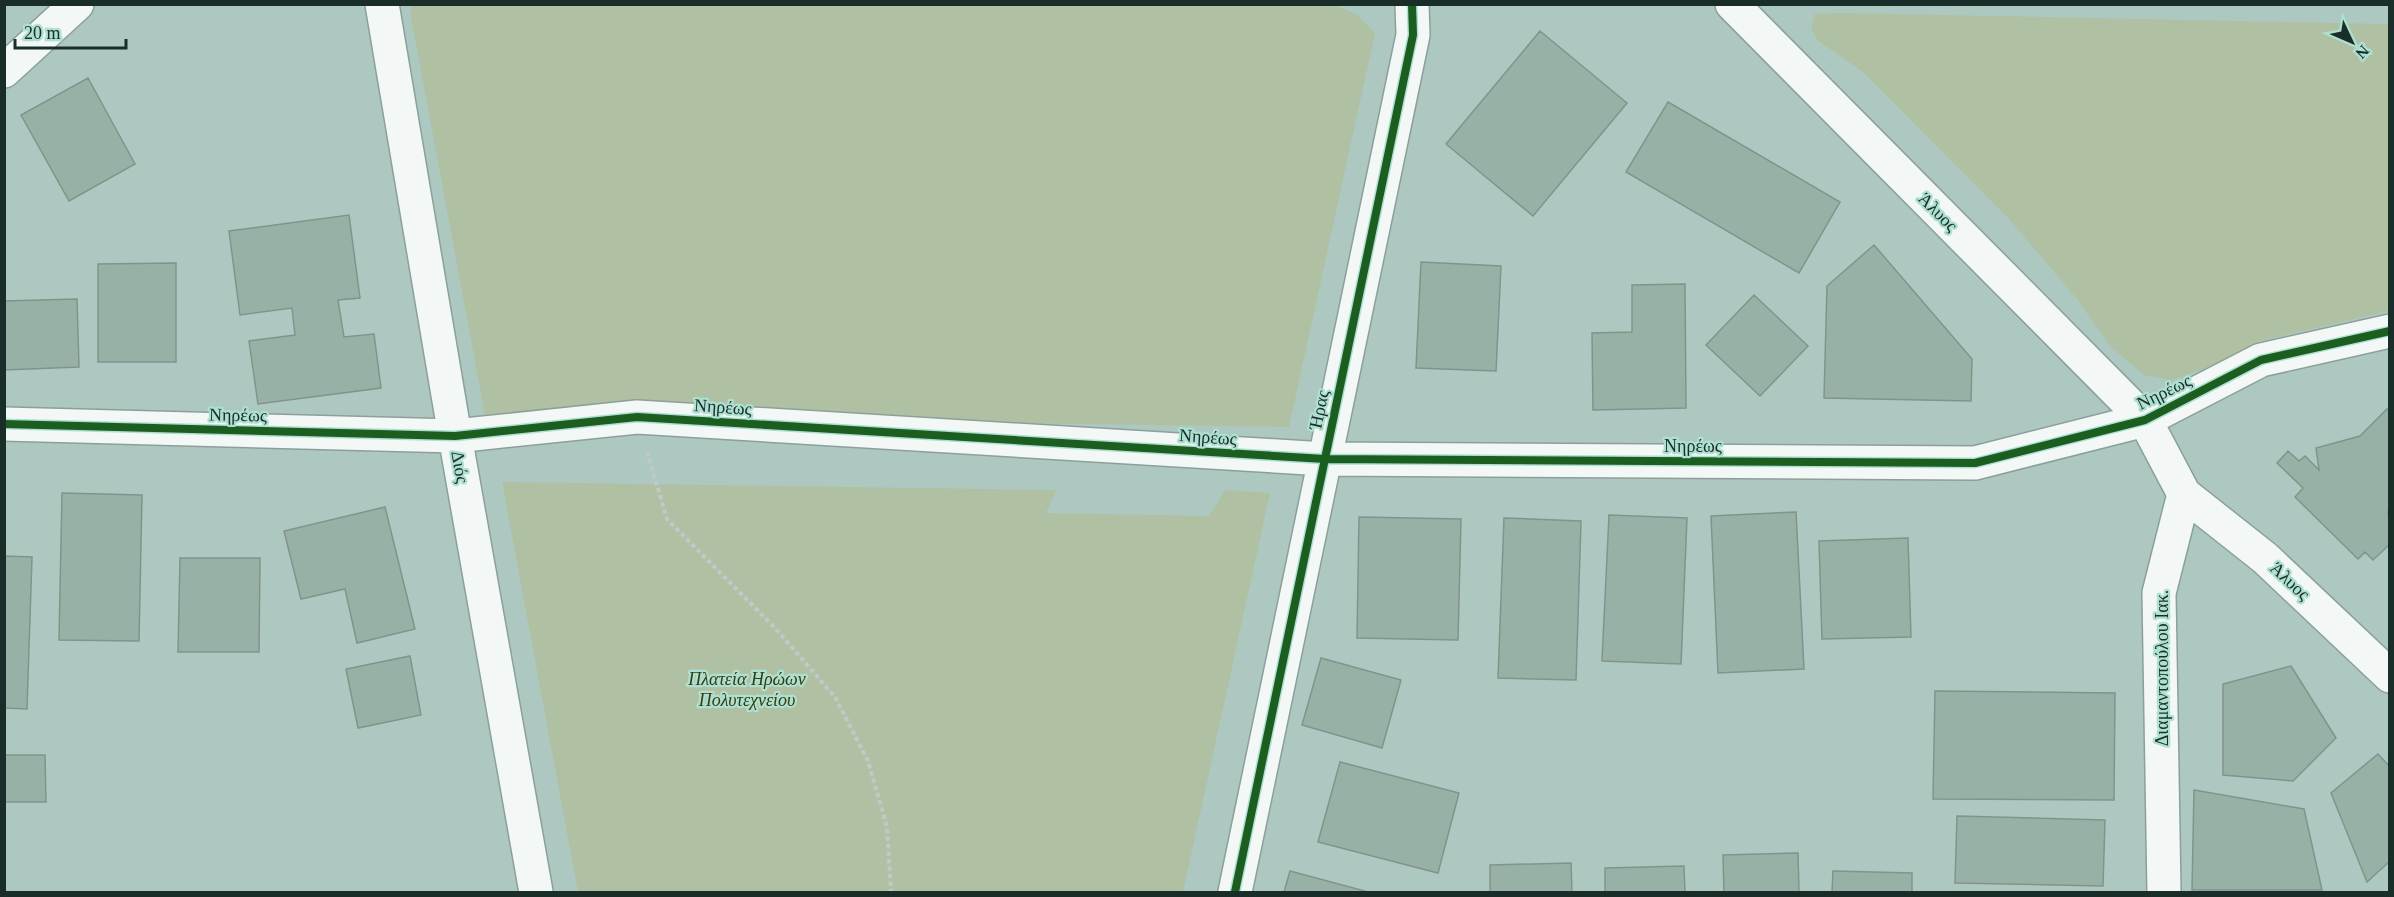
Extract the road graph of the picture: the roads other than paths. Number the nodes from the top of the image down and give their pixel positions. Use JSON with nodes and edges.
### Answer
{"nodes":[{"id":1,"x":76,"y":4,"type":"edge"},
{"id":2,"x":382,"y":4,"type":"edge"},
{"id":3,"x":1412,"y":4,"type":"edge"},
{"id":4,"x":1732,"y":4,"type":"edge"},
{"id":5,"x":4,"y":71,"type":"edge"},
{"id":6,"x":2390,"y":331,"type":"edge"},
{"id":7,"x":2145,"y":420,"type":"junction"},
{"id":8,"x":4,"y":424,"type":"edge"},
{"id":9,"x":455,"y":436,"type":"junction"},
{"id":10,"x":1325,"y":459,"type":"junction"},
{"id":11,"x":2184,"y":494,"type":"junction"},
{"id":12,"x":2390,"y":676,"type":"edge"},
{"id":13,"x":537,"y":892,"type":"edge"},
{"id":14,"x":1235,"y":892,"type":"edge"},
{"id":15,"x":2164,"y":892,"type":"edge"}],
"edges":[{"from":1,"to":5,"type":"street"},
{"from":2,"to":9,"type":"street","name":"Διός"},
{"from":3,"to":10,"type":"street","name":"Ήρας"},
{"from":4,"to":7,"type":"street","name":"Άλυος"},
{"from":6,"to":7,"type":"street","name":"Νηρέως"},
{"from":7,"to":10,"type":"street","name":"Νηρέως"},
{"from":7,"to":11,"type":"street"},
{"from":8,"to":9,"type":"street","name":"Νηρέως"},
{"from":9,"to":10,"type":"street","name":"Νηρέως"},
{"from":9,"to":13,"type":"street","name":"Διός"},
{"from":10,"to":14,"type":"street","name":"Ήρας"},
{"from":11,"to":12,"type":"street","name":"Άλυος"},
{"from":11,"to":15,"type":"street","name":"Διαμαντοπούλου Ιακ."}]}
